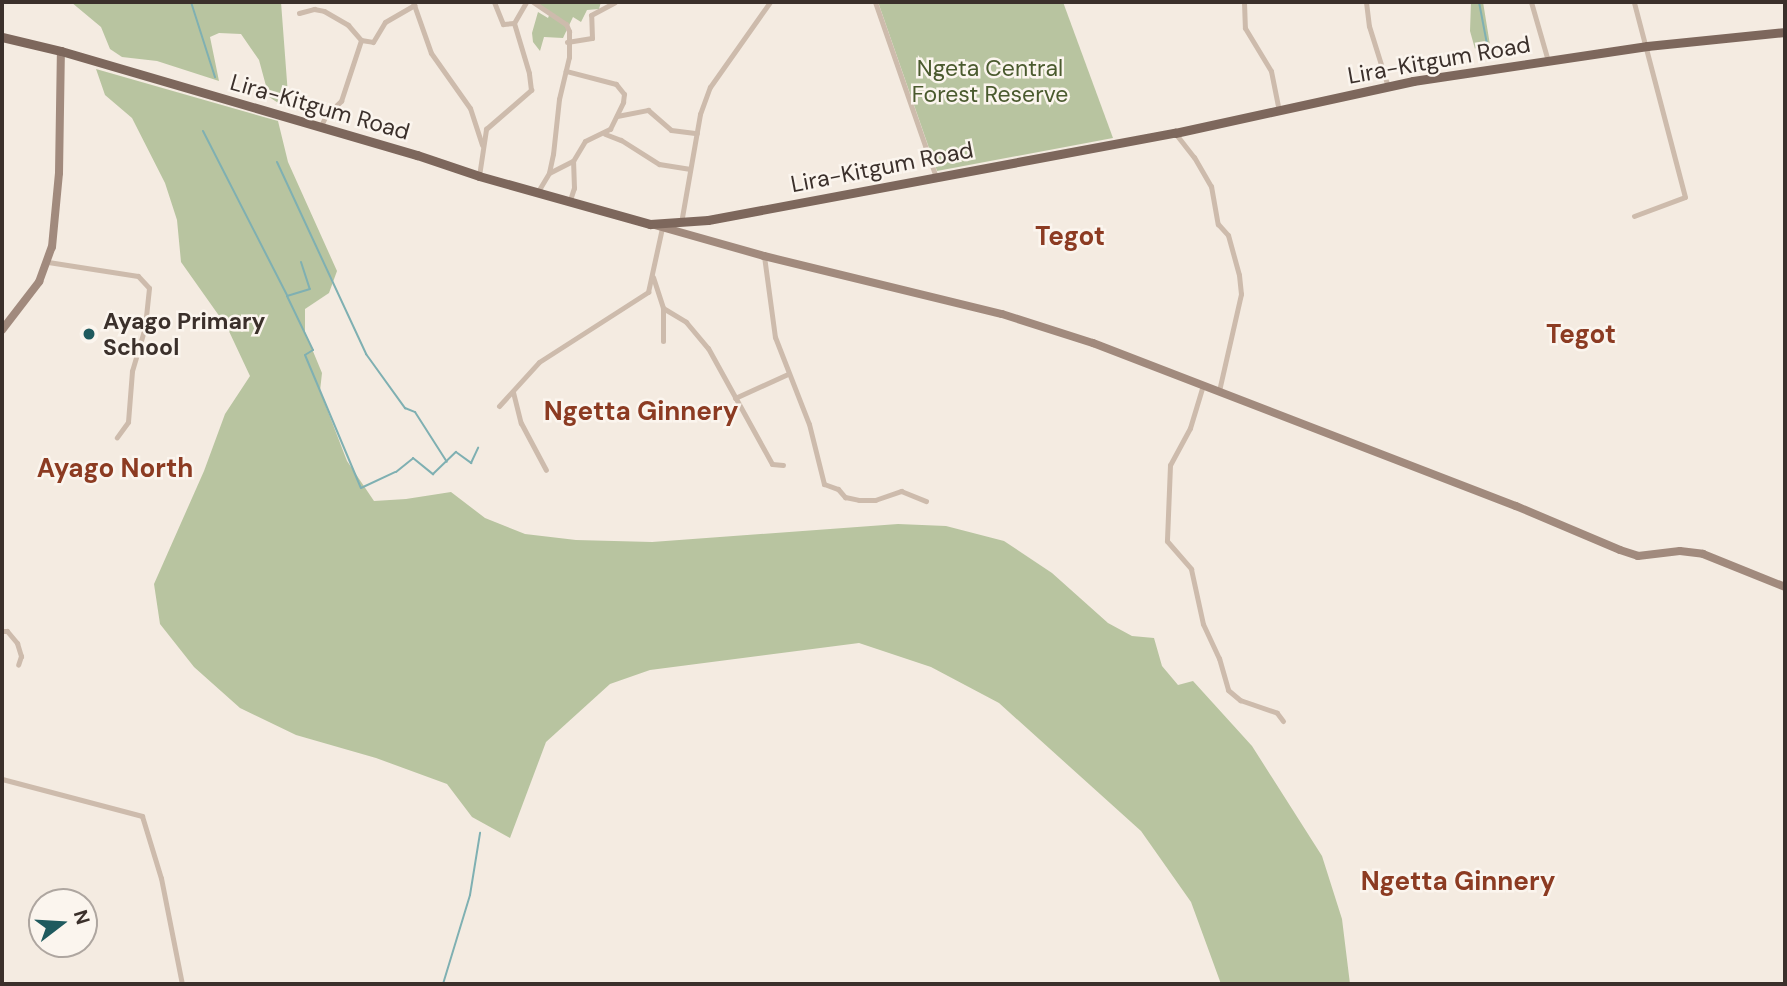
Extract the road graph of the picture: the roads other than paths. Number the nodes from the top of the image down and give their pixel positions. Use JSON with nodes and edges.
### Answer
{"nodes":[{"id":1,"x":494,"y":2,"type":"edge"},
{"id":2,"x":526,"y":2,"type":"edge"},
{"id":3,"x":533,"y":2,"type":"edge"},
{"id":4,"x":615,"y":2,"type":"edge"},
{"id":5,"x":770,"y":2,"type":"edge"},
{"id":6,"x":875,"y":2,"type":"edge"},
{"id":7,"x":1244,"y":2,"type":"edge"},
{"id":8,"x":1366,"y":2,"type":"edge"},
{"id":9,"x":1531,"y":2,"type":"edge"},
{"id":10,"x":1634,"y":2,"type":"edge"},
{"id":11,"x":413,"y":3,"type":"edge"},
{"id":12,"x":299,"y":13,"type":"dead end"},
{"id":13,"x":514,"y":23,"type":"junction"},
{"id":14,"x":1785,"y":32,"type":"edge"},
{"id":15,"x":2,"y":37,"type":"edge"},
{"id":16,"x":361,"y":40,"type":"junction"},
{"id":17,"x":567,"y":42,"type":"junction"},
{"id":18,"x":1647,"y":46,"type":"junction"},
{"id":19,"x":61,"y":51,"type":"junction"},
{"id":20,"x":1548,"y":61,"type":"junction"},
{"id":21,"x":566,"y":71,"type":"junction"},
{"id":22,"x":1388,"y":87,"type":"junction"},
{"id":23,"x":1279,"y":111,"type":"junction"},
{"id":24,"x":617,"y":116,"type":"junction"},
{"id":25,"x":321,"y":126,"type":"junction"},
{"id":26,"x":696,"y":133,"type":"junction"},
{"id":27,"x":1175,"y":133,"type":"junction"},
{"id":28,"x":605,"y":134,"type":"junction"},
{"id":29,"x":482,"y":146,"type":"junction"},
{"id":30,"x":573,"y":161,"type":"junction"},
{"id":31,"x":689,"y":169,"type":"junction"},
{"id":32,"x":548,"y":173,"type":"junction"},
{"id":33,"x":479,"y":176,"type":"junction"},
{"id":34,"x":936,"y":177,"type":"junction"},
{"id":35,"x":537,"y":193,"type":"junction"},
{"id":36,"x":570,"y":200,"type":"junction"},
{"id":37,"x":1633,"y":216,"type":"dead end"},
{"id":38,"x":681,"y":223,"type":"junction"},
{"id":39,"x":650,"y":224,"type":"junction"},
{"id":40,"x":662,"y":228,"type":"junction"},
{"id":41,"x":764,"y":256,"type":"junction"},
{"id":42,"x":48,"y":262,"type":"junction"},
{"id":43,"x":652,"y":274,"type":"junction"},
{"id":44,"x":663,"y":308,"type":"junction"},
{"id":45,"x":2,"y":330,"type":"edge"},
{"id":46,"x":663,"y":341,"type":"dead end"},
{"id":47,"x":788,"y":374,"type":"junction"},
{"id":48,"x":1203,"y":385,"type":"junction"},
{"id":49,"x":1219,"y":391,"type":"junction"},
{"id":50,"x":513,"y":392,"type":"junction"},
{"id":51,"x":735,"y":398,"type":"junction"},
{"id":52,"x":499,"y":406,"type":"dead end"},
{"id":53,"x":117,"y":438,"type":"dead end"},
{"id":54,"x":783,"y":465,"type":"dead end"},
{"id":55,"x":546,"y":470,"type":"dead end"},
{"id":56,"x":926,"y":500,"type":"dead end"},
{"id":57,"x":1785,"y":587,"type":"edge"},
{"id":58,"x":2,"y":631,"type":"edge"},
{"id":59,"x":18,"y":665,"type":"dead end"},
{"id":60,"x":1283,"y":721,"type":"dead end"},
{"id":61,"x":2,"y":779,"type":"edge"},
{"id":62,"x":182,"y":984,"type":"edge"}],
"edges":[{"from":1,"to":13,"type":"street"},
{"from":2,"to":13,"type":"street"},
{"from":3,"to":17,"type":"street"},
{"from":4,"to":17,"type":"street"},
{"from":5,"to":26,"type":"street"},
{"from":6,"to":34,"type":"street"},
{"from":7,"to":23,"type":"street"},
{"from":8,"to":22,"type":"street"},
{"from":9,"to":20,"type":"street"},
{"from":10,"to":18,"type":"street"},
{"from":11,"to":16,"type":"street"},
{"from":11,"to":29,"type":"street"},
{"from":12,"to":16,"type":"street"},
{"from":13,"to":29,"type":"street"},
{"from":14,"to":18,"type":"main road","name":"Lira-Kitgum Road"},
{"from":15,"to":19,"type":"main road","name":"Lira-Kitgum Road"},
{"from":16,"to":25,"type":"street"},
{"from":17,"to":21,"type":"street"},
{"from":18,"to":20,"type":"main road","name":"Lira-Kitgum Road"},
{"from":18,"to":37,"type":"street"},
{"from":19,"to":25,"type":"main road","name":"Lira-Kitgum Road"},
{"from":19,"to":42,"type":"main road"},
{"from":20,"to":22,"type":"main road","name":"Lira-Kitgum Road"},
{"from":21,"to":24,"type":"street"},
{"from":21,"to":32,"type":"street"},
{"from":22,"to":23,"type":"main road","name":"Lira-Kitgum Road"},
{"from":23,"to":27,"type":"main road","name":"Lira-Kitgum Road"},
{"from":24,"to":26,"type":"street"},
{"from":24,"to":28,"type":"street"},
{"from":25,"to":33,"type":"main road","name":"Lira-Kitgum Road"},
{"from":26,"to":31,"type":"street"},
{"from":27,"to":34,"type":"main road","name":"Lira-Kitgum Road"},
{"from":27,"to":49,"type":"street"},
{"from":28,"to":30,"type":"street"},
{"from":28,"to":31,"type":"street"},
{"from":29,"to":33,"type":"street"},
{"from":30,"to":32,"type":"street"},
{"from":30,"to":36,"type":"street"},
{"from":31,"to":38,"type":"street"},
{"from":32,"to":35,"type":"street"},
{"from":33,"to":35,"type":"main road","name":"Lira-Kitgum Road"},
{"from":34,"to":38,"type":"main road","name":"Lira-Kitgum Road"},
{"from":35,"to":36,"type":"main road","name":"Lira-Kitgum Road"},
{"from":36,"to":39,"type":"main road","name":"Lira-Kitgum Road"},
{"from":38,"to":39,"type":"main road","name":"Lira-Kitgum Road"},
{"from":39,"to":40,"type":"main road"},
{"from":40,"to":41,"type":"main road"},
{"from":40,"to":43,"type":"street"},
{"from":41,"to":47,"type":"street"},
{"from":41,"to":48,"type":"main road"},
{"from":42,"to":45,"type":"main road"},
{"from":42,"to":53,"type":"street"},
{"from":43,"to":44,"type":"street"},
{"from":43,"to":50,"type":"street"},
{"from":44,"to":46,"type":"street"},
{"from":44,"to":51,"type":"street"},
{"from":47,"to":51,"type":"street"},
{"from":47,"to":56,"type":"street"},
{"from":48,"to":49,"type":"main road"},
{"from":48,"to":60,"type":"street"},
{"from":49,"to":57,"type":"main road"},
{"from":50,"to":52,"type":"street"},
{"from":50,"to":55,"type":"street"},
{"from":51,"to":54,"type":"street"},
{"from":58,"to":59,"type":"street"},
{"from":61,"to":62,"type":"street"}]}
